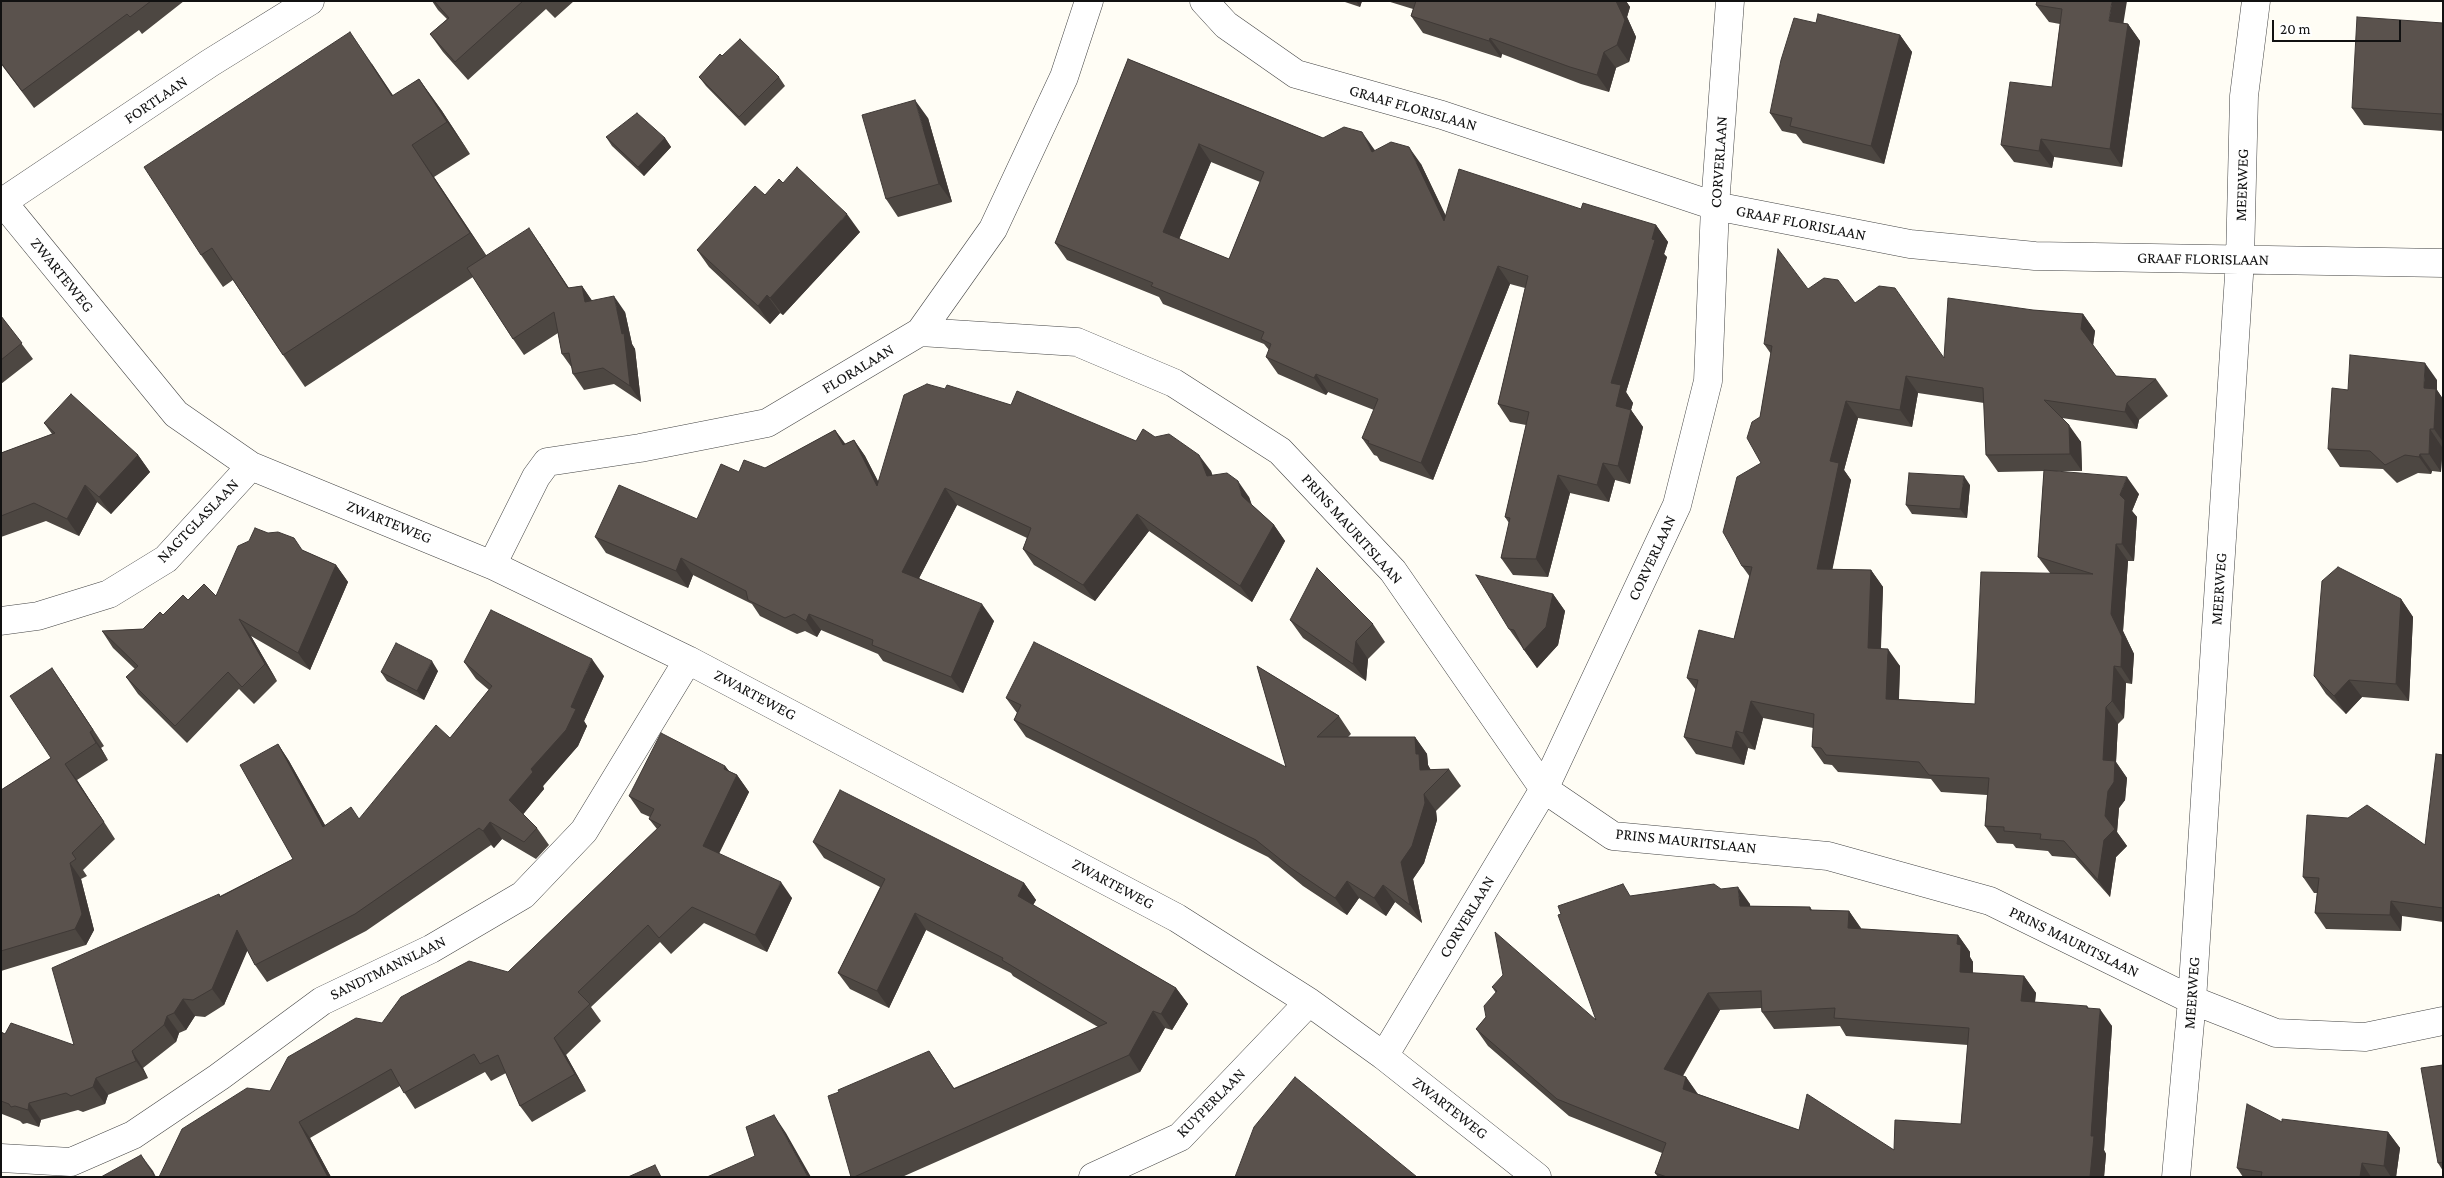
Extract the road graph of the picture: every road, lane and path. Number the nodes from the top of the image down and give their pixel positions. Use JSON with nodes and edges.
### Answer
{"nodes":[{"id":1,"x":310,"y":1,"type":"edge"},
{"id":2,"x":1089,"y":1,"type":"edge"},
{"id":3,"x":1204,"y":1,"type":"edge"},
{"id":4,"x":1730,"y":1,"type":"edge"},
{"id":5,"x":2256,"y":1,"type":"edge"},
{"id":6,"x":2,"y":202,"type":"edge"},
{"id":7,"x":1716,"y":206,"type":"junction"},
{"id":8,"x":2240,"y":260,"type":"junction"},
{"id":9,"x":2443,"y":263,"type":"edge"},
{"id":10,"x":920,"y":332,"type":"junction"},
{"id":11,"x":251,"y":466,"type":"junction"},
{"id":12,"x":492,"y":565,"type":"junction"},
{"id":13,"x":1,"y":621,"type":"edge"},
{"id":14,"x":688,"y":660,"type":"junction"},
{"id":15,"x":1544,"y":789,"type":"junction"},
{"id":16,"x":2192,"y":1000,"type":"junction"},
{"id":17,"x":1309,"y":1002,"type":"junction"},
{"id":18,"x":2443,"y":1021,"type":"edge"},
{"id":19,"x":1384,"y":1056,"type":"junction"},
{"id":20,"x":1,"y":1158,"type":"edge"},
{"id":21,"x":1093,"y":1177,"type":"edge"},
{"id":22,"x":1537,"y":1177,"type":"edge"},
{"id":23,"x":2176,"y":1177,"type":"edge"}],
"edges":[{"from":1,"to":6,"type":"street","name":"FORTLAAN"},
{"from":2,"to":10,"type":"street","name":"FLORALAAN"},
{"from":3,"to":7,"type":"street","name":"GRAAF FLORISLAAN"},
{"from":4,"to":7,"type":"street","name":"CORVERLAAN"},
{"from":5,"to":8,"type":"street","name":"MEERWEG"},
{"from":6,"to":11,"type":"street","name":"ZWARTEWEG"},
{"from":7,"to":8,"type":"street","name":"GRAAF FLORISLAAN"},
{"from":7,"to":15,"type":"street","name":"CORVERLAAN"},
{"from":8,"to":9,"type":"street","name":"GRAAF FLORISLAAN"},
{"from":8,"to":16,"type":"street","name":"MEERWEG"},
{"from":10,"to":12,"type":"street","name":"FLORALAAN"},
{"from":10,"to":15,"type":"street","name":"PRINS MAURITSLAAN"},
{"from":11,"to":12,"type":"street","name":"ZWARTEWEG"},
{"from":11,"to":13,"type":"street","name":"NAGTGLASLAAN"},
{"from":12,"to":14,"type":"street","name":"ZWARTEWEG"},
{"from":14,"to":17,"type":"street","name":"ZWARTEWEG"},
{"from":14,"to":20,"type":"street","name":"SANDTMANNLAAN"},
{"from":15,"to":16,"type":"street","name":"PRINS MAURITSLAAN"},
{"from":15,"to":19,"type":"street","name":"CORVERLAAN"},
{"from":16,"to":18,"type":"street","name":"PRINS MAURITSLAAN"},
{"from":16,"to":23,"type":"street","name":"MEERWEG"},
{"from":17,"to":19,"type":"street","name":"ZWARTEWEG"},
{"from":17,"to":21,"type":"street","name":"KUYPERLAAN"},
{"from":19,"to":22,"type":"street","name":"ZWARTEWEG"}]}
